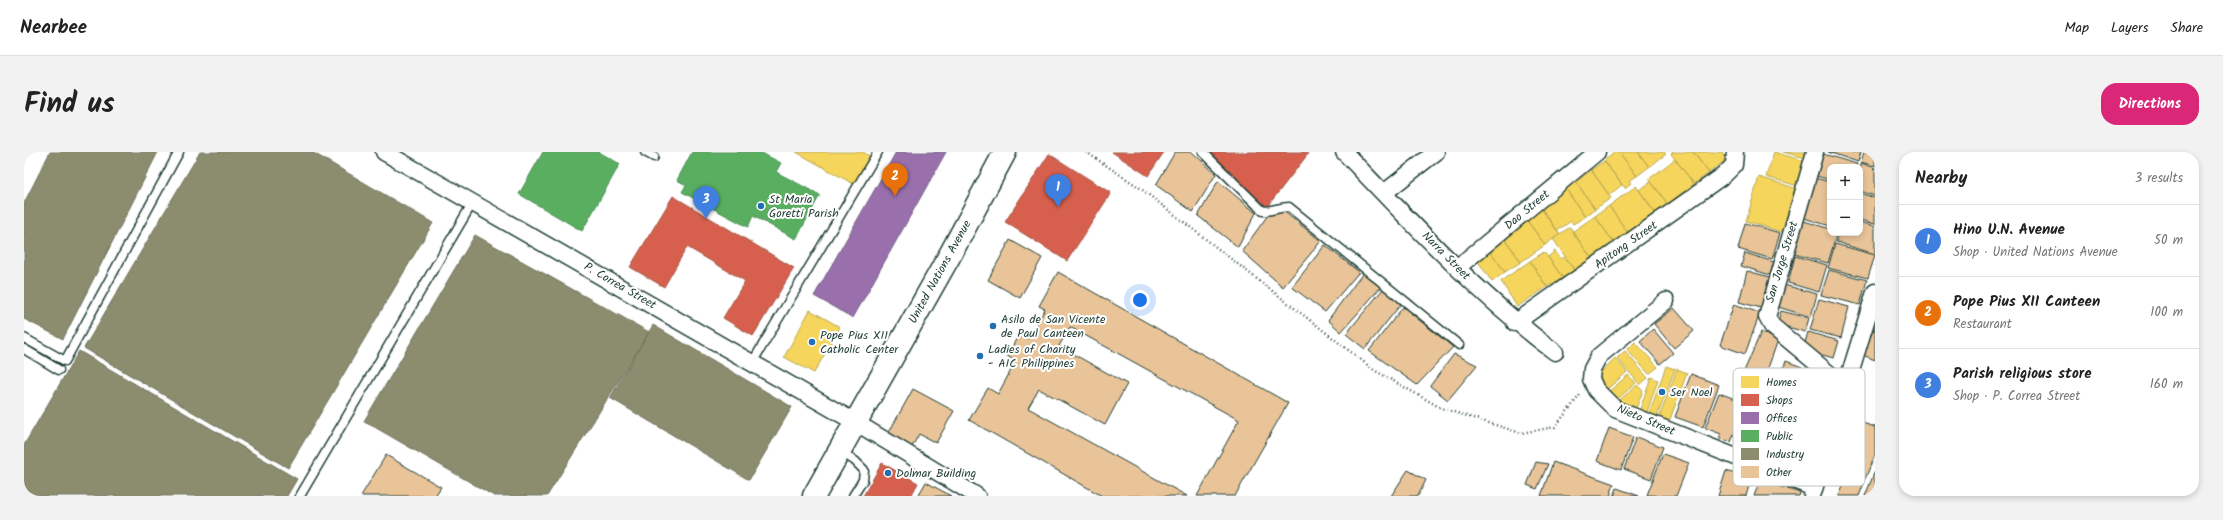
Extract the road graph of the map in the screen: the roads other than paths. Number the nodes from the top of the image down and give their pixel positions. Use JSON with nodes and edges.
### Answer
{"nodes":[{"id":1,"x":179,"y":152,"type":"edge"},
{"id":2,"x":384,"y":152,"type":"edge"},
{"id":3,"x":645,"y":152,"type":"edge"},
{"id":4,"x":878,"y":152,"type":"edge"},
{"id":5,"x":1202,"y":152,"type":"edge"},
{"id":6,"x":1344,"y":152,"type":"edge"},
{"id":7,"x":1436,"y":152,"type":"edge"},
{"id":8,"x":1597,"y":152,"type":"edge"},
{"id":9,"x":1815,"y":152,"type":"edge"},
{"id":10,"x":1003,"y":153,"type":"edge"},
{"id":11,"x":401,"y":156,"type":"edge"},
{"id":12,"x":654,"y":157,"type":"dead end"},
{"id":13,"x":1734,"y":158,"type":"edge"},
{"id":14,"x":1384,"y":193,"type":"junction"},
{"id":15,"x":473,"y":202,"type":"junction"},
{"id":16,"x":1458,"y":267,"type":"junction"},
{"id":17,"x":1875,"y":292,"type":"edge"},
{"id":18,"x":1666,"y":301,"type":"dead end"},
{"id":19,"x":1516,"y":323,"type":"junction"},
{"id":20,"x":24,"y":338,"type":"edge"},
{"id":21,"x":1459,"y":345,"type":"dead end"},
{"id":22,"x":24,"y":349,"type":"edge"},
{"id":23,"x":1555,"y":352,"type":"dead end"},
{"id":24,"x":752,"y":363,"type":"junction"},
{"id":25,"x":1822,"y":368,"type":"edge"},
{"id":26,"x":1851,"y":368,"type":"edge"},
{"id":27,"x":59,"y":370,"type":"dead end"},
{"id":28,"x":855,"y":422,"type":"junction"},
{"id":29,"x":839,"y":451,"type":"junction"},
{"id":30,"x":1733,"y":458,"type":"edge"},
{"id":31,"x":1799,"y":486,"type":"edge"},
{"id":32,"x":1813,"y":492,"type":"edge"},
{"id":33,"x":300,"y":496,"type":"edge"},
{"id":34,"x":814,"y":496,"type":"edge"},
{"id":35,"x":853,"y":496,"type":"edge"},
{"id":36,"x":977,"y":496,"type":"edge"}],
"edges":[{"from":1,"to":20,"type":"lane"},
{"from":2,"to":11,"type":"street","name":"P. Correa Street"},
{"from":3,"to":12,"type":"lane"},
{"from":4,"to":24,"type":"lane"},
{"from":5,"to":21,"type":"lane"},
{"from":6,"to":14,"type":"street","name":"Narra Street"},
{"from":7,"to":14,"type":"street"},
{"from":8,"to":16,"type":"street","name":"Dao Street"},
{"from":9,"to":25,"type":"street","name":"San Jorge Street"},
{"from":10,"to":28,"type":"main road","name":"United Nations Avenue"},
{"from":11,"to":15,"type":"street","name":"P. Correa Street"},
{"from":13,"to":19,"type":"street","name":"Apitong Street"},
{"from":14,"to":16,"type":"street","name":"Narra Street"},
{"from":15,"to":24,"type":"street","name":"P. Correa Street"},
{"from":15,"to":33,"type":"lane"},
{"from":16,"to":19,"type":"street","name":"Narra Street"},
{"from":17,"to":26,"type":"street"},
{"from":18,"to":30,"type":"street","name":"Nieto Street"},
{"from":19,"to":23,"type":"street","name":"Narra Street"},
{"from":22,"to":27,"type":"lane"},
{"from":24,"to":28,"type":"street","name":"P. Correa Street"},
{"from":28,"to":29,"type":"main road","name":"United Nations Avenue"},
{"from":28,"to":36,"type":"street","name":"P. Correa Street"},
{"from":29,"to":34,"type":"main road","name":"United Nations Avenue"},
{"from":29,"to":35,"type":"lane"},
{"from":31,"to":32,"type":"street","name":"Nieto Street"}]}
